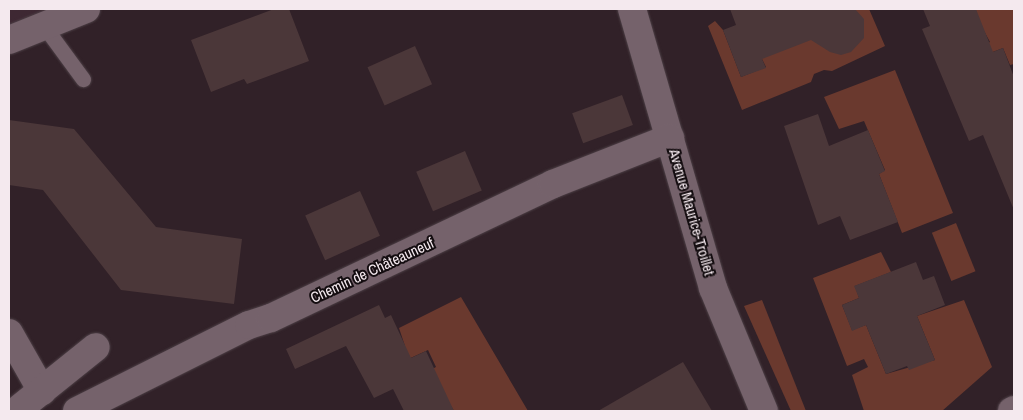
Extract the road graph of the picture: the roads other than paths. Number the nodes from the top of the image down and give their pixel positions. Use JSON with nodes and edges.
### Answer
{"nodes":[{"id":1,"x":86,"y":9,"type":"edge"},
{"id":2,"x":632,"y":9,"type":"edge"},
{"id":3,"x":44,"y":26,"type":"junction"},
{"id":4,"x":9,"y":40,"type":"edge"},
{"id":5,"x":83,"y":79,"type":"dead end"},
{"id":6,"x":670,"y":138,"type":"junction"},
{"id":7,"x":9,"y":333,"type":"edge"},
{"id":8,"x":96,"y":347,"type":"dead end"},
{"id":9,"x":42,"y":391,"type":"junction"},
{"id":10,"x":20,"y":408,"type":"dead end"},
{"id":11,"x":77,"y":411,"type":"edge"},
{"id":12,"x":764,"y":411,"type":"edge"}],
"edges":[{"from":1,"to":3,"type":"street"},
{"from":2,"to":6,"type":"street","name":"Avenue Maurice-Troillet"},
{"from":3,"to":4,"type":"street"},
{"from":3,"to":5,"type":"lane"},
{"from":6,"to":11,"type":"street","name":"Chemin de Châteauneuf"},
{"from":6,"to":12,"type":"street","name":"Avenue Maurice-Troillet"},
{"from":7,"to":9,"type":"street"},
{"from":8,"to":9,"type":"street"},
{"from":9,"to":10,"type":"street"}]}
